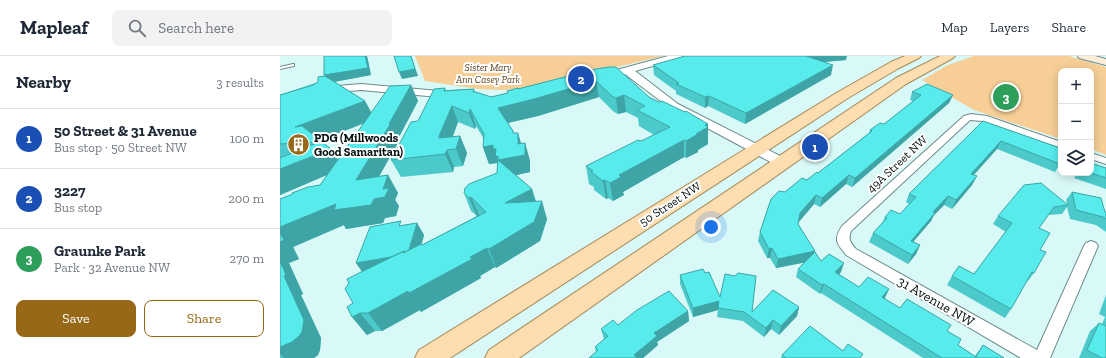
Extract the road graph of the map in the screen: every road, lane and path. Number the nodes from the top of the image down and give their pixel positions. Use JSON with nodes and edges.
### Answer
{"nodes":[{"id":1,"x":678,"y":56,"type":"edge"},
{"id":2,"x":915,"y":56,"type":"edge"},
{"id":3,"x":1083,"y":56,"type":"edge"},
{"id":4,"x":1100,"y":56,"type":"edge"},
{"id":5,"x":1106,"y":58,"type":"edge"},
{"id":6,"x":941,"y":59,"type":"edge"},
{"id":7,"x":1106,"y":62,"type":"edge"},
{"id":8,"x":293,"y":65,"type":"dead end"},
{"id":9,"x":280,"y":68,"type":"edge"},
{"id":10,"x":627,"y":70,"type":"junction"},
{"id":11,"x":590,"y":80,"type":"edge"},
{"id":12,"x":316,"y":91,"type":"edge"},
{"id":13,"x":459,"y":96,"type":"edge"},
{"id":14,"x":1058,"y":144,"type":"edge"},
{"id":15,"x":756,"y":149,"type":"junction"},
{"id":16,"x":1094,"y":157,"type":"edge"},
{"id":17,"x":1106,"y":161,"type":"edge"},
{"id":18,"x":781,"y":162,"type":"junction"},
{"id":19,"x":842,"y":238,"type":"joint"},
{"id":20,"x":1091,"y":246,"type":"dead end"},
{"id":21,"x":537,"y":289,"type":"junction"},
{"id":22,"x":428,"y":358,"type":"edge"},
{"id":23,"x":451,"y":358,"type":"edge"},
{"id":24,"x":498,"y":358,"type":"edge"},
{"id":25,"x":1036,"y":358,"type":"edge"},
{"id":26,"x":1042,"y":358,"type":"edge"}],
"edges":[{"from":1,"to":10,"type":"street"},
{"from":2,"to":15,"type":"main road","name":"50 Street NW"},
{"from":3,"to":7,"type":"main road"},
{"from":4,"to":5,"type":"main road"},
{"from":6,"to":18,"type":"main road"},
{"from":8,"to":9,"type":"lane"},
{"from":10,"to":11,"type":"street"},
{"from":10,"to":15,"type":"street"},
{"from":12,"to":13,"type":"street"},
{"from":14,"to":19,"type":"street","name":"49A Street NW"},
{"from":15,"to":18,"type":"street"},
{"from":15,"to":21,"type":"main road","name":"50 Street NW"},
{"from":16,"to":17,"type":"street"},
{"from":18,"to":24,"type":"main road"},
{"from":19,"to":25,"type":"street","name":"31 Avenue NW"},
{"from":20,"to":26,"type":"street"},
{"from":21,"to":22,"type":"main road","name":"50 Street NW"},
{"from":21,"to":23,"type":"main road"}]}
